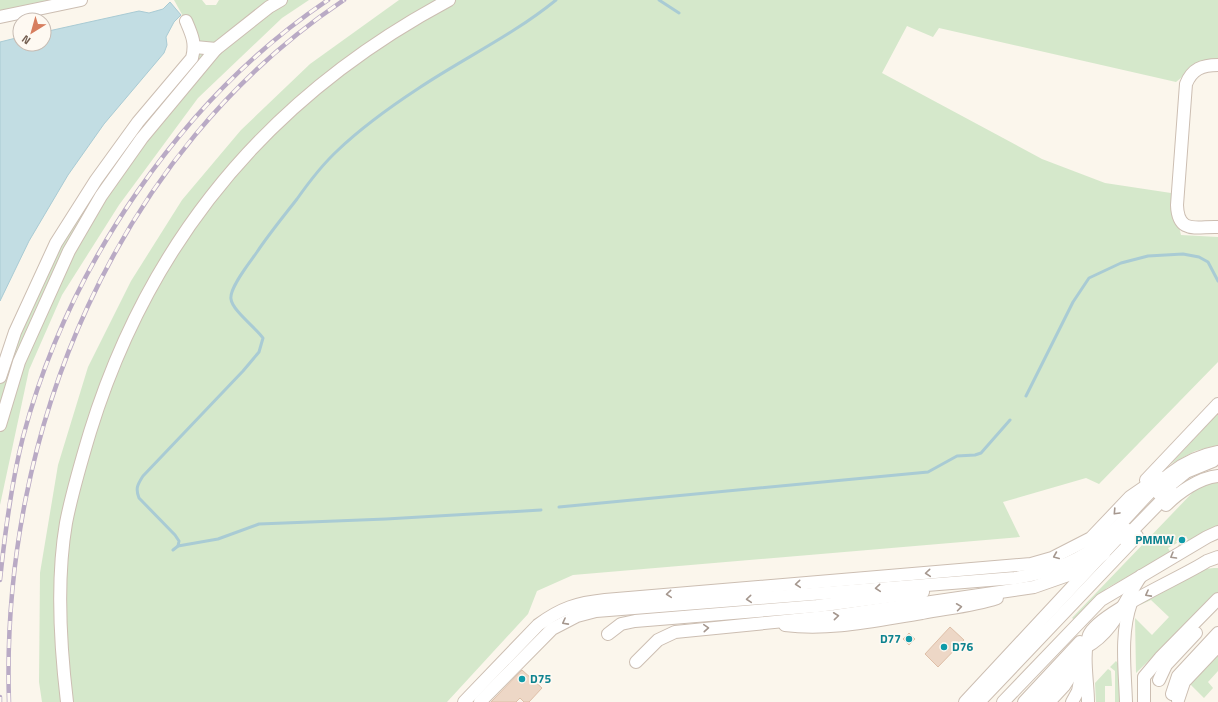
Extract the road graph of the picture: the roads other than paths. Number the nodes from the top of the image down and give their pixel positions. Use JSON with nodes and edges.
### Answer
{"nodes":[{"id":1,"x":81,"y":0,"type":"edge"},
{"id":2,"x":281,"y":0,"type":"edge"},
{"id":3,"x":449,"y":0,"type":"edge"},
{"id":4,"x":0,"y":17,"type":"edge"},
{"id":5,"x":186,"y":21,"type":"dead end"},
{"id":6,"x":195,"y":47,"type":"junction"},
{"id":7,"x":216,"y":49,"type":"junction"},
{"id":8,"x":1218,"y":65,"type":"edge"},
{"id":9,"x":1218,"y":227,"type":"edge"},
{"id":10,"x":0,"y":376,"type":"edge"},
{"id":11,"x":1218,"y":404,"type":"edge"},
{"id":12,"x":0,"y":425,"type":"edge"},
{"id":13,"x":1218,"y":452,"type":"edge"},
{"id":14,"x":1218,"y":460,"type":"edge"},
{"id":15,"x":1181,"y":465,"type":"junction"},
{"id":16,"x":1218,"y":468,"type":"edge"},
{"id":17,"x":1218,"y":476,"type":"edge"},
{"id":18,"x":1166,"y":495,"type":"junction"},
{"id":19,"x":1130,"y":497,"type":"junction"},
{"id":20,"x":1156,"y":516,"type":"junction"},
{"id":21,"x":1214,"y":535,"type":"edge"},
{"id":22,"x":1104,"y":554,"type":"junction"},
{"id":23,"x":1218,"y":557,"type":"edge"},
{"id":24,"x":1143,"y":574,"type":"junction"},
{"id":25,"x":993,"y":579,"type":"junction"},
{"id":26,"x":1218,"y":598,"type":"edge"},
{"id":27,"x":1126,"y":606,"type":"junction"},
{"id":28,"x":1092,"y":610,"type":"junction"},
{"id":29,"x":1218,"y":610,"type":"edge"},
{"id":30,"x":590,"y":613,"type":"junction"},
{"id":31,"x":714,"y":615,"type":"junction"},
{"id":32,"x":1093,"y":628,"type":"junction"},
{"id":33,"x":1032,"y":631,"type":"junction"},
{"id":34,"x":1218,"y":633,"type":"edge"},
{"id":35,"x":608,"y":634,"type":"dead end"},
{"id":36,"x":1072,"y":640,"type":"junction"},
{"id":37,"x":1218,"y":646,"type":"edge"},
{"id":38,"x":1086,"y":647,"type":"junction"},
{"id":39,"x":1163,"y":661,"type":"junction"},
{"id":40,"x":636,"y":662,"type":"dead end"},
{"id":41,"x":1159,"y":680,"type":"dead end"},
{"id":42,"x":67,"y":702,"type":"edge"},
{"id":43,"x":464,"y":702,"type":"edge"},
{"id":44,"x":480,"y":702,"type":"edge"},
{"id":45,"x":956,"y":702,"type":"edge"},
{"id":46,"x":965,"y":702,"type":"edge"},
{"id":47,"x":968,"y":702,"type":"edge"},
{"id":48,"x":979,"y":702,"type":"edge"},
{"id":49,"x":1003,"y":702,"type":"edge"},
{"id":50,"x":1013,"y":702,"type":"edge"},
{"id":51,"x":1024,"y":702,"type":"edge"},
{"id":52,"x":1036,"y":702,"type":"edge"},
{"id":53,"x":1049,"y":702,"type":"edge"},
{"id":54,"x":1060,"y":702,"type":"edge"},
{"id":55,"x":1072,"y":702,"type":"edge"},
{"id":56,"x":1079,"y":702,"type":"edge"},
{"id":57,"x":1085,"y":702,"type":"edge"},
{"id":58,"x":1088,"y":702,"type":"edge"},
{"id":59,"x":1126,"y":702,"type":"edge"},
{"id":60,"x":1132,"y":702,"type":"edge"},
{"id":61,"x":1144,"y":702,"type":"edge"}],
"edges":[{"from":1,"to":4,"type":"lane"},
{"from":2,"to":7,"type":"lane"},
{"from":3,"to":42,"type":"lane"},
{"from":5,"to":6,"type":"lane"},
{"from":6,"to":7,"type":"lane"},
{"from":6,"to":10,"type":"lane"},
{"from":7,"to":12,"type":"lane"},
{"from":8,"to":9,"type":"lane"},
{"from":11,"to":19,"type":"lane"},
{"from":13,"to":15,"type":"lane"},
{"from":14,"to":22,"type":"lane"},
{"from":15,"to":19,"type":"lane"},
{"from":15,"to":25,"type":"lane"},
{"from":16,"to":18,"type":"lane"},
{"from":17,"to":20,"type":"lane"},
{"from":18,"to":20,"type":"lane"},
{"from":18,"to":47,"type":"lane"},
{"from":19,"to":43,"type":"lane","one_way":true},
{"from":20,"to":48,"type":"lane"},
{"from":21,"to":24,"type":"lane","one_way":true},
{"from":22,"to":33,"type":"lane"},
{"from":40,"to":22,"type":"lane","one_way":true},
{"from":23,"to":27,"type":"lane","one_way":true},
{"from":24,"to":27,"type":"lane"},
{"from":24,"to":28,"type":"lane"},
{"from":25,"to":30,"type":"lane","one_way":true},
{"from":25,"to":31,"type":"lane"},
{"from":26,"to":39,"type":"lane"},
{"from":27,"to":32,"type":"lane"},
{"from":27,"to":38,"type":"lane"},
{"from":27,"to":59,"type":"lane"},
{"from":27,"to":60,"type":"lane"},
{"from":28,"to":36,"type":"lane"},
{"from":28,"to":49,"type":"lane"},
{"from":29,"to":39,"type":"lane"},
{"from":30,"to":31,"type":"lane"},
{"from":30,"to":44,"type":"lane","one_way":true},
{"from":31,"to":35,"type":"lane"},
{"from":32,"to":36,"type":"lane"},
{"from":32,"to":38,"type":"lane"},
{"from":32,"to":51,"type":"lane"},
{"from":33,"to":45,"type":"lane"},
{"from":33,"to":46,"type":"lane"},
{"from":34,"to":37,"type":"lane"},
{"from":36,"to":50,"type":"lane"},
{"from":38,"to":52,"type":"lane"},
{"from":38,"to":53,"type":"lane"},
{"from":38,"to":54,"type":"lane"},
{"from":38,"to":55,"type":"lane"},
{"from":38,"to":56,"type":"lane"},
{"from":38,"to":57,"type":"lane"},
{"from":38,"to":58,"type":"lane"},
{"from":39,"to":41,"type":"lane"},
{"from":39,"to":61,"type":"lane"}]}
